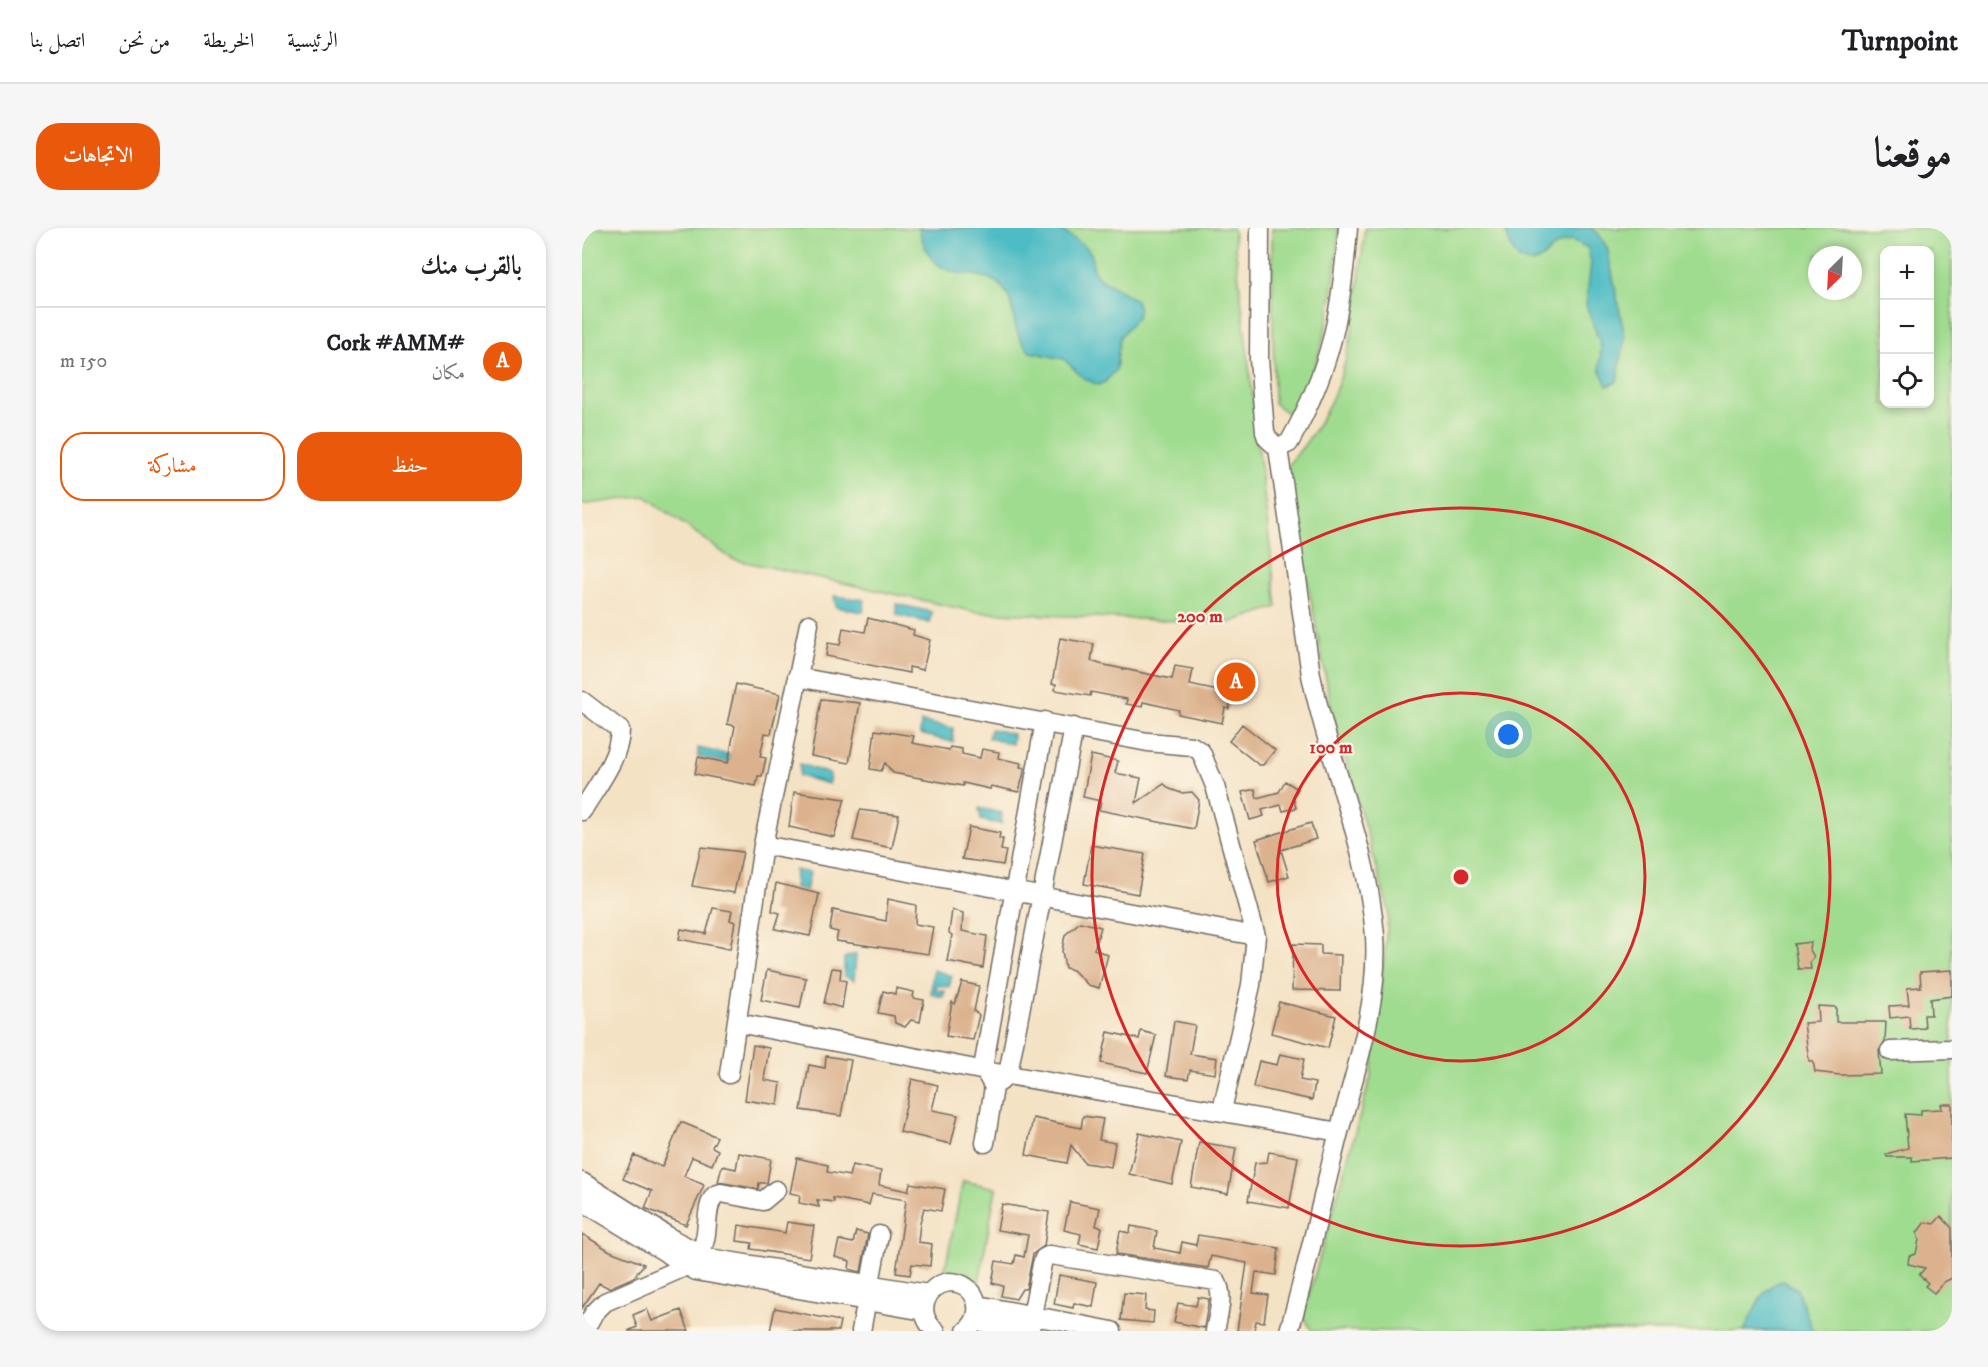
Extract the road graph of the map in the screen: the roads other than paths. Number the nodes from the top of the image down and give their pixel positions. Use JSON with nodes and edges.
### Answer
{"nodes":[{"id":1,"x":1260,"y":228,"type":"edge"},
{"id":2,"x":1348,"y":228,"type":"edge"},
{"id":3,"x":1266,"y":421,"type":"junction"},
{"id":4,"x":1299,"y":424,"type":"junction"},
{"id":5,"x":1278,"y":448,"type":"junction"},
{"id":6,"x":808,"y":624,"type":"dead end"},
{"id":7,"x":797,"y":677,"type":"junction"},
{"id":8,"x":582,"y":700,"type":"edge"},
{"id":9,"x":1045,"y":721,"type":"junction"},
{"id":10,"x":1074,"y":727,"type":"junction"},
{"id":11,"x":582,"y":811,"type":"edge"},
{"id":12,"x":763,"y":845,"type":"junction"},
{"id":13,"x":1014,"y":891,"type":"junction"},
{"id":14,"x":1041,"y":897,"type":"junction"},
{"id":15,"x":1256,"y":936,"type":"junction"},
{"id":16,"x":738,"y":1023,"type":"junction"},
{"id":17,"x":1952,"y":1049,"type":"edge"},
{"id":18,"x":1890,"y":1051,"type":"dead end"},
{"id":19,"x":983,"y":1068,"type":"junction"},
{"id":20,"x":729,"y":1074,"type":"dead end"},
{"id":21,"x":1008,"y":1074,"type":"junction"},
{"id":22,"x":994,"y":1087,"type":"junction"},
{"id":23,"x":1222,"y":1110,"type":"junction"},
{"id":24,"x":1339,"y":1132,"type":"junction"},
{"id":25,"x":985,"y":1143,"type":"dead end"},
{"id":26,"x":582,"y":1182,"type":"edge"},
{"id":27,"x":776,"y":1190,"type":"dead end"},
{"id":28,"x":582,"y":1201,"type":"edge"},
{"id":29,"x":879,"y":1235,"type":"dead end"},
{"id":30,"x":700,"y":1252,"type":"junction"},
{"id":31,"x":687,"y":1266,"type":"junction"},
{"id":32,"x":867,"y":1294,"type":"junction"},
{"id":33,"x":926,"y":1303,"type":"junction"},
{"id":34,"x":973,"y":1319,"type":"edge"},
{"id":35,"x":1030,"y":1327,"type":"edge"},
{"id":36,"x":1292,"y":1327,"type":"edge"},
{"id":37,"x":584,"y":1331,"type":"edge"},
{"id":38,"x":861,"y":1331,"type":"edge"},
{"id":39,"x":936,"y":1331,"type":"edge"},
{"id":40,"x":1112,"y":1331,"type":"edge"},
{"id":41,"x":1215,"y":1331,"type":"edge"}],
"edges":[{"from":1,"to":3,"type":"street"},
{"from":2,"to":4,"type":"street"},
{"from":3,"to":4,"type":"street"},
{"from":3,"to":5,"type":"street"},
{"from":4,"to":5,"type":"street"},
{"from":5,"to":24,"type":"street"},
{"from":6,"to":7,"type":"street"},
{"from":7,"to":9,"type":"street"},
{"from":7,"to":12,"type":"street"},
{"from":8,"to":11,"type":"street"},
{"from":9,"to":10,"type":"street"},
{"from":9,"to":13,"type":"street"},
{"from":10,"to":14,"type":"street"},
{"from":10,"to":15,"type":"street"},
{"from":12,"to":13,"type":"street"},
{"from":12,"to":16,"type":"street"},
{"from":13,"to":14,"type":"street"},
{"from":13,"to":19,"type":"street"},
{"from":14,"to":15,"type":"street"},
{"from":14,"to":21,"type":"street"},
{"from":15,"to":23,"type":"street"},
{"from":16,"to":19,"type":"street"},
{"from":16,"to":20,"type":"street"},
{"from":17,"to":18,"type":"street"},
{"from":19,"to":21,"type":"street"},
{"from":19,"to":22,"type":"street"},
{"from":21,"to":22,"type":"street"},
{"from":21,"to":23,"type":"street"},
{"from":22,"to":25,"type":"street"},
{"from":23,"to":24,"type":"street"},
{"from":24,"to":36,"type":"street"},
{"from":26,"to":30,"type":"street"},
{"from":27,"to":30,"type":"street"},
{"from":28,"to":31,"type":"street"},
{"from":29,"to":32,"type":"street"},
{"from":30,"to":31,"type":"street"},
{"from":30,"to":32,"type":"street"},
{"from":31,"to":32,"type":"street"},
{"from":31,"to":37,"type":"street"},
{"from":32,"to":33,"type":"street"},
{"from":32,"to":38,"type":"street"},
{"from":33,"to":34,"type":"street"},
{"from":33,"to":39,"type":"street"},
{"from":34,"to":35,"type":"street"},
{"from":35,"to":40,"type":"street"},
{"from":35,"to":41,"type":"street"}]}
